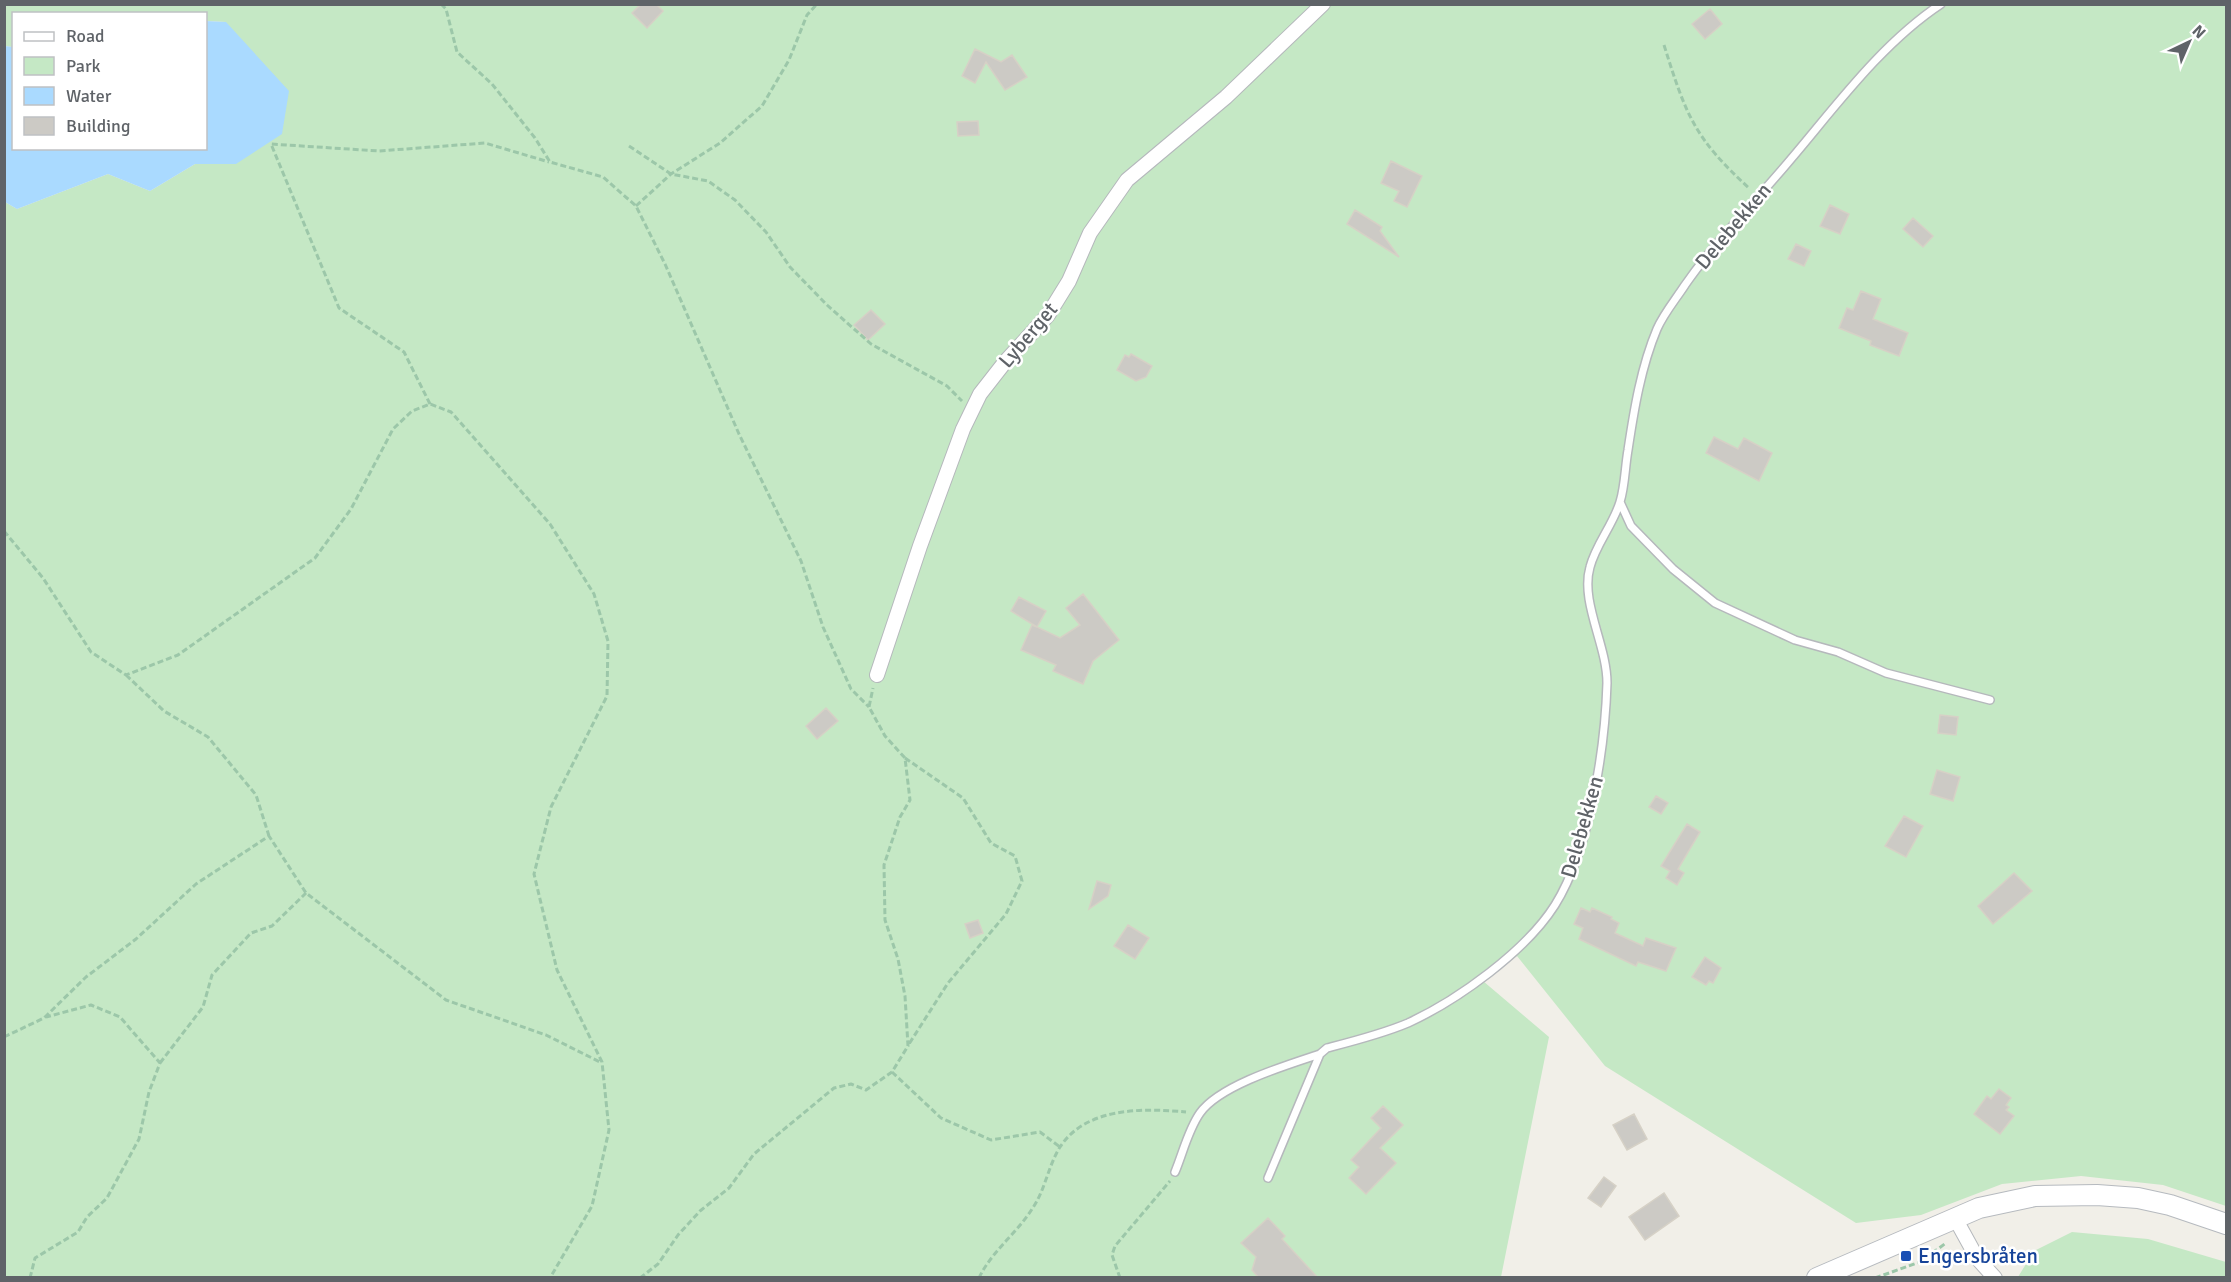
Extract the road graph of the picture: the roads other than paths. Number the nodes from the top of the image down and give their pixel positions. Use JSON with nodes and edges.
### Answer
{"nodes":[{"id":1,"x":1323,"y":4,"type":"edge"},
{"id":2,"x":1941,"y":4,"type":"edge"},
{"id":3,"x":1620,"y":502,"type":"junction"},
{"id":4,"x":877,"y":675,"type":"road end"},
{"id":5,"x":1990,"y":700,"type":"dead end"},
{"id":6,"x":1320,"y":1054,"type":"junction"},
{"id":7,"x":1175,"y":1172,"type":"road end"},
{"id":8,"x":1268,"y":1178,"type":"dead end"},
{"id":9,"x":1959,"y":1224,"type":"junction"},
{"id":10,"x":2226,"y":1224,"type":"edge"},
{"id":11,"x":1817,"y":1278,"type":"edge"},
{"id":12,"x":1995,"y":1278,"type":"edge"}],
"edges":[{"from":1,"to":4,"type":"street","name":"Lyberget"},
{"from":2,"to":3,"type":"lane","name":"Delebekken"},
{"from":3,"to":5,"type":"lane"},
{"from":3,"to":6,"type":"lane","name":"Delebekken"},
{"from":6,"to":7,"type":"lane","name":"Delebekken"},
{"from":6,"to":8,"type":"lane"},
{"from":9,"to":10,"type":"main road"},
{"from":9,"to":11,"type":"main road"},
{"from":9,"to":12,"type":"street"}]}
